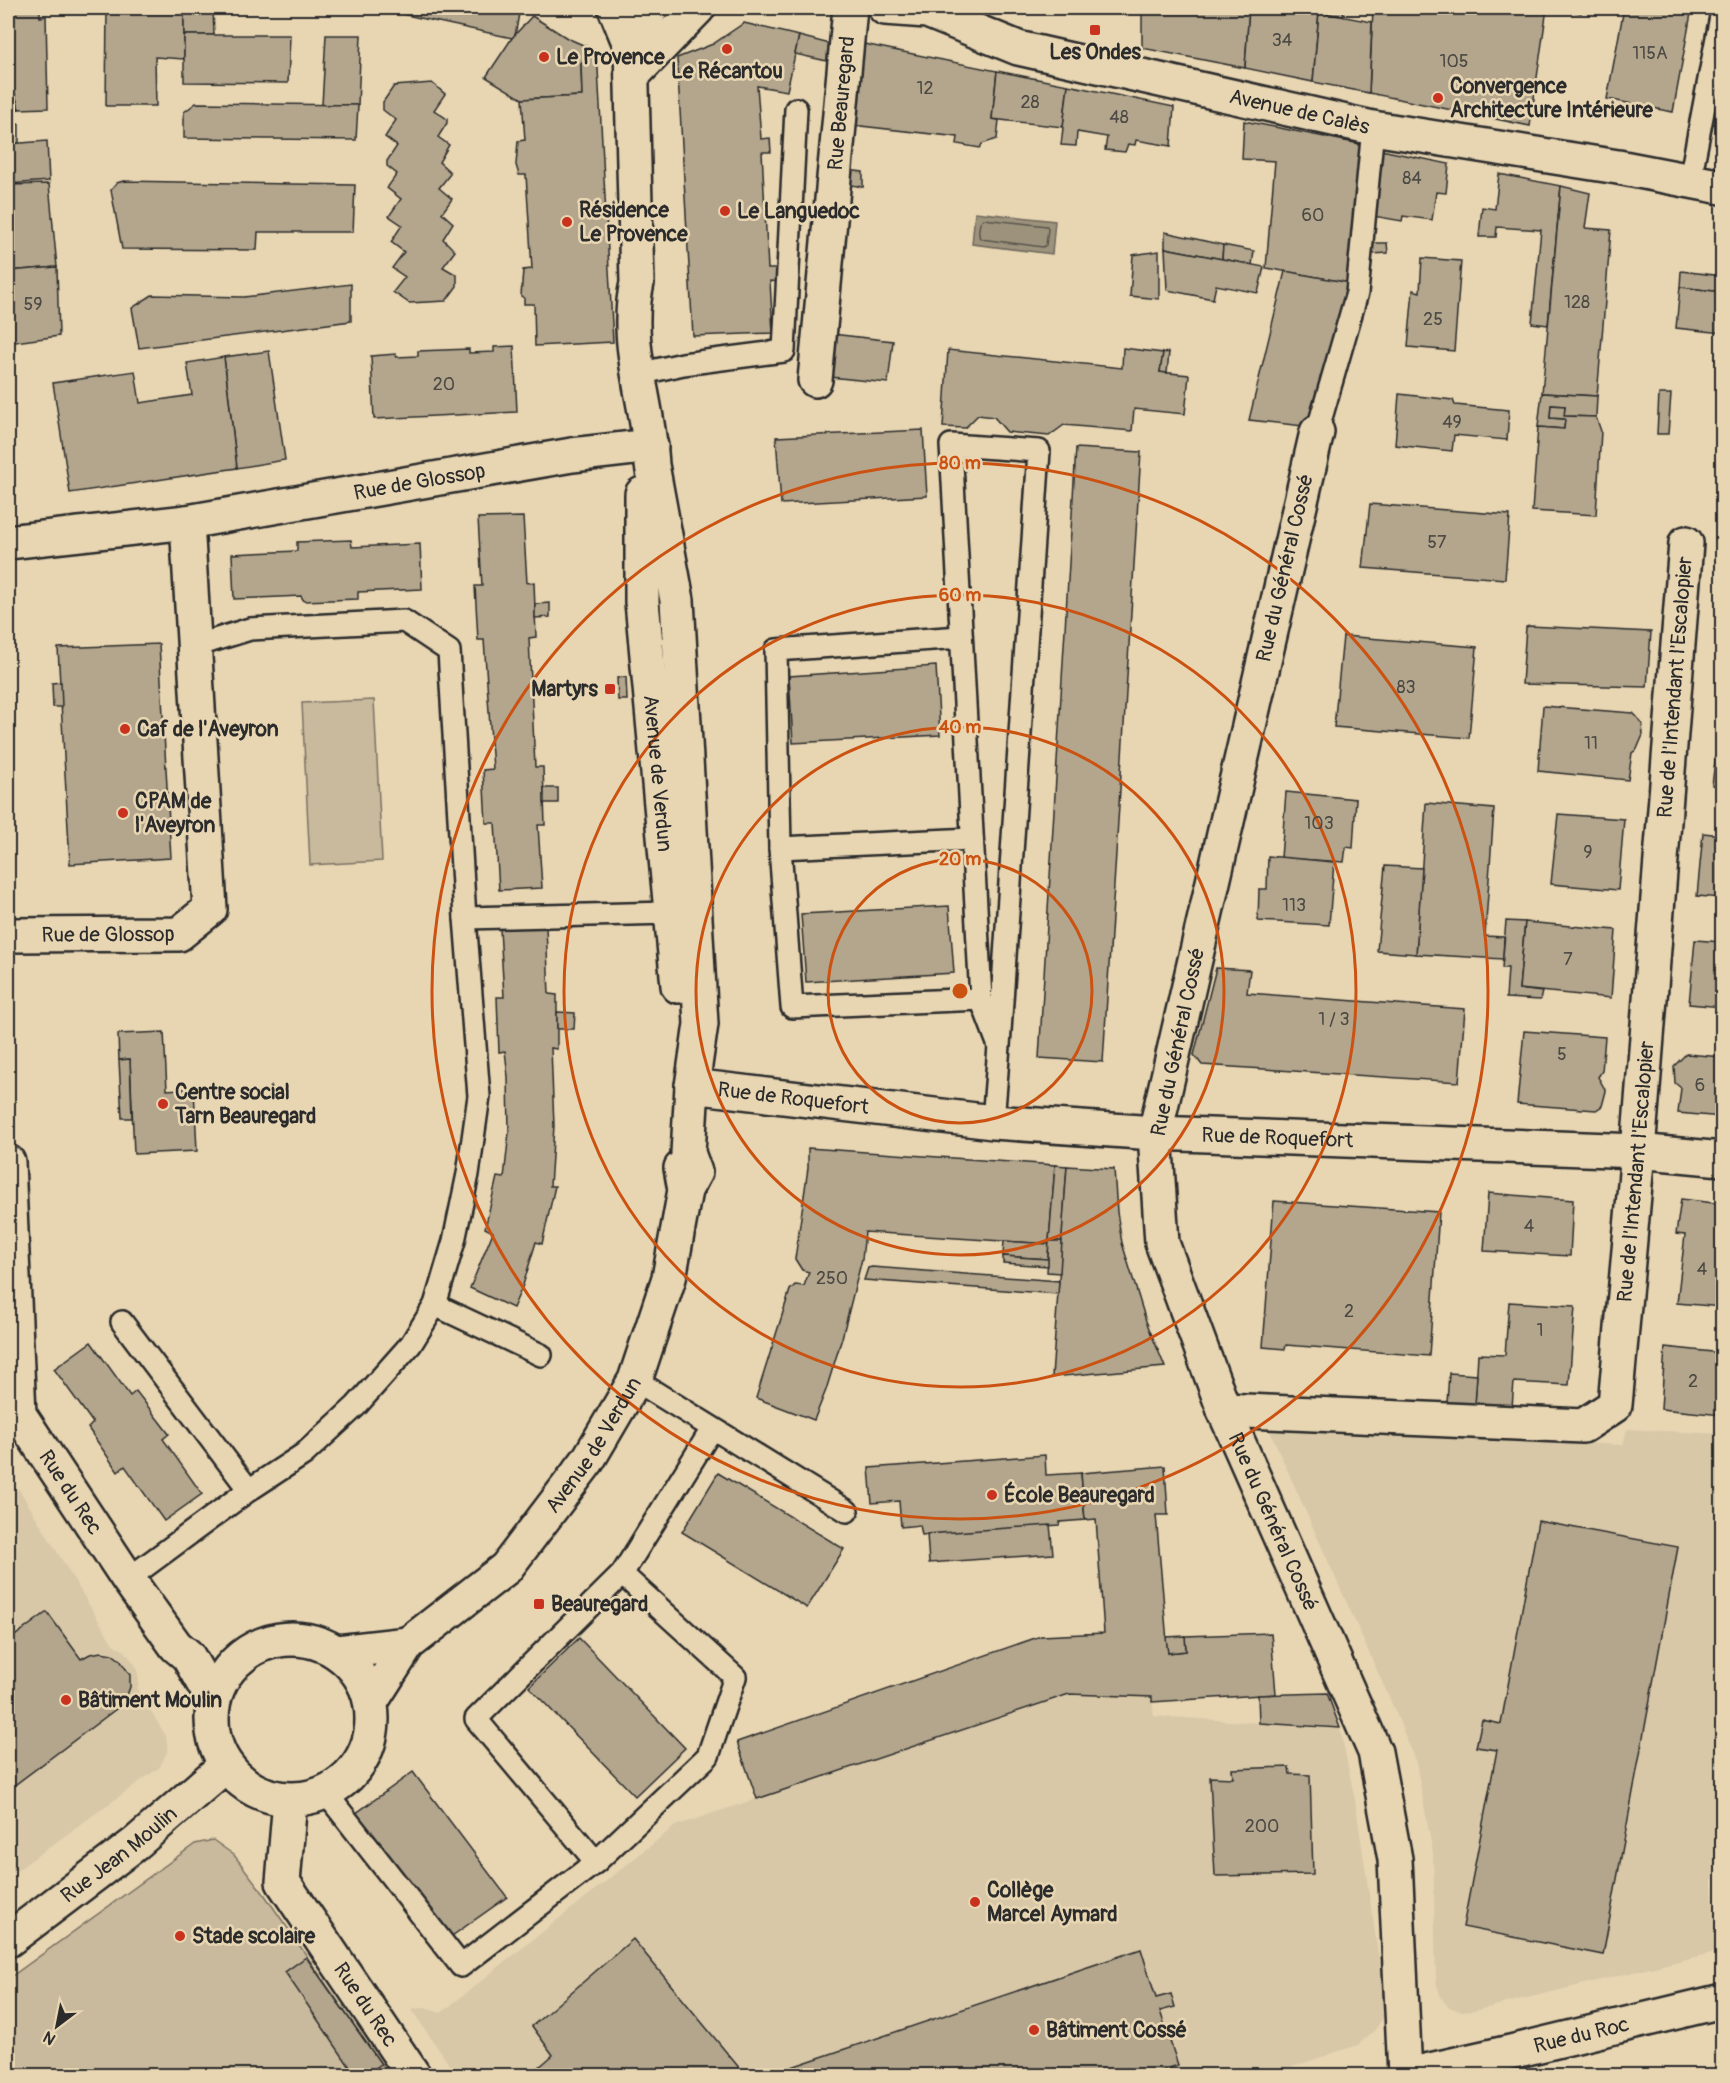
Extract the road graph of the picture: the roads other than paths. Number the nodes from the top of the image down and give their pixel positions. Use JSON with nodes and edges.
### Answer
{"nodes":[{"id":1,"x":615,"y":8,"type":"edge"},
{"id":2,"x":651,"y":8,"type":"edge"},
{"id":3,"x":698,"y":8,"type":"edge"},
{"id":4,"x":850,"y":8,"type":"edge"},
{"id":5,"x":885,"y":8,"type":"edge"},
{"id":6,"x":964,"y":8,"type":"edge"},
{"id":7,"x":927,"y":10,"type":"junction"},
{"id":8,"x":1722,"y":11,"type":"edge"},
{"id":9,"x":631,"y":61,"type":"junction"},
{"id":10,"x":796,"y":108,"type":"dead end"},
{"id":11,"x":1373,"y":128,"type":"junction"},
{"id":12,"x":1690,"y":180,"type":"junction"},
{"id":13,"x":1722,"y":187,"type":"edge"},
{"id":14,"x":637,"y":283,"type":"junction"},
{"id":15,"x":652,"y":371,"type":"junction"},
{"id":16,"x":816,"y":380,"type":"dead end"},
{"id":17,"x":645,"y":406,"type":"junction"},
{"id":18,"x":1317,"y":432,"type":"joint"},
{"id":19,"x":651,"y":455,"type":"junction"},
{"id":20,"x":188,"y":522,"type":"junction"},
{"id":21,"x":8,"y":542,"type":"edge"},
{"id":22,"x":1686,"y":543,"type":"dead end"},
{"id":23,"x":961,"y":637,"type":"junction"},
{"id":24,"x":195,"y":646,"type":"junction"},
{"id":25,"x":972,"y":839,"type":"junction"},
{"id":26,"x":780,"y":848,"type":"junction"},
{"id":27,"x":670,"y":914,"type":"junction"},
{"id":28,"x":465,"y":918,"type":"junction"},
{"id":29,"x":8,"y":935,"type":"edge"},
{"id":30,"x":981,"y":999,"type":"junction"},
{"id":31,"x":999,"y":1046,"type":"junction"},
{"id":32,"x":692,"y":1086,"type":"junction"},
{"id":33,"x":993,"y":1122,"type":"junction"},
{"id":34,"x":1155,"y":1133,"type":"junction"},
{"id":35,"x":1638,"y":1151,"type":"junction"},
{"id":36,"x":1722,"y":1159,"type":"edge"},
{"id":37,"x":8,"y":1162,"type":"edge"},
{"id":38,"x":435,"y":1305,"type":"junction"},
{"id":39,"x":122,"y":1322,"type":"dead end"},
{"id":40,"x":541,"y":1355,"type":"dead end"},
{"id":41,"x":634,"y":1380,"type":"junction"},
{"id":42,"x":1224,"y":1410,"type":"junction"},
{"id":43,"x":712,"y":1429,"type":"junction"},
{"id":44,"x":249,"y":1490,"type":"junction"},
{"id":45,"x":847,"y":1511,"type":"dead end"},
{"id":46,"x":622,"y":1574,"type":"junction"},
{"id":47,"x":128,"y":1579,"type":"junction"},
{"id":48,"x":408,"y":1644,"type":"junction"},
{"id":49,"x":337,"y":1653,"type":"junction"},
{"id":50,"x":188,"y":1656,"type":"junction"},
{"id":51,"x":241,"y":1656,"type":"junction"},
{"id":52,"x":213,"y":1700,"type":"junction"},
{"id":53,"x":371,"y":1701,"type":"junction"},
{"id":54,"x":226,"y":1766,"type":"junction"},
{"id":55,"x":326,"y":1793,"type":"junction"},
{"id":56,"x":290,"y":1800,"type":"junction"},
{"id":57,"x":596,"y":1862,"type":"junction"},
{"id":58,"x":8,"y":1940,"type":"edge"},
{"id":59,"x":1722,"y":2001,"type":"edge"},
{"id":60,"x":1404,"y":2075,"type":"edge"},
{"id":61,"x":414,"y":2076,"type":"edge"}],
"edges":[{"from":1,"to":9,"type":"street","name":"Avenue de Verdun"},
{"from":2,"to":9,"type":"street","name":"Avenue de Verdun"},
{"from":3,"to":9,"type":"street"},
{"from":4,"to":16,"type":"street","name":"Rue Beauregard"},
{"from":5,"to":7,"type":"street","name":"Avenue de Calès"},
{"from":6,"to":7,"type":"street"},
{"from":7,"to":11,"type":"street","name":"Avenue de Calès"},
{"from":8,"to":12,"type":"lane"},
{"from":9,"to":14,"type":"street","name":"Avenue de Verdun"},
{"from":10,"to":15,"type":"lane"},
{"from":11,"to":12,"type":"street","name":"Avenue de Calès"},
{"from":11,"to":18,"type":"lane","name":"Rue du Général Cossé"},
{"from":12,"to":13,"type":"street","name":"Avenue de Calès"},
{"from":14,"to":15,"type":"street","name":"Avenue de Verdun"},
{"from":14,"to":17,"type":"street","name":"Avenue de Verdun"},
{"from":15,"to":17,"type":"street","name":"Avenue de Verdun"},
{"from":17,"to":19,"type":"street","name":"Avenue de Verdun"},
{"from":18,"to":34,"type":"street","name":"Rue du Général Cossé"},
{"from":19,"to":20,"type":"street","name":"Rue de Glossop"},
{"from":19,"to":27,"type":"street","name":"Avenue de Verdun"},
{"from":19,"to":32,"type":"street","name":"Avenue de Verdun"},
{"from":20,"to":21,"type":"street","name":"Rue de Glossop"},
{"from":20,"to":24,"type":"street","name":"Rue de Glossop"},
{"from":22,"to":35,"type":"street","name":"Rue de l'Intendant l'Escalopier"},
{"from":23,"to":25,"type":"lane"},
{"from":23,"to":26,"type":"lane"},
{"from":23,"to":31,"type":"lane"},
{"from":24,"to":28,"type":"lane"},
{"from":24,"to":29,"type":"street","name":"Rue de Glossop"},
{"from":25,"to":26,"type":"lane"},
{"from":25,"to":30,"type":"lane"},
{"from":26,"to":30,"type":"lane"},
{"from":27,"to":28,"type":"lane"},
{"from":27,"to":32,"type":"street","name":"Avenue de Verdun"},
{"from":28,"to":38,"type":"lane"},
{"from":30,"to":31,"type":"lane"},
{"from":31,"to":33,"type":"lane"},
{"from":32,"to":33,"type":"street","name":"Rue de Roquefort"},
{"from":32,"to":41,"type":"street","name":"Avenue de Verdun"},
{"from":33,"to":34,"type":"street","name":"Rue de Roquefort"},
{"from":34,"to":35,"type":"street","name":"Rue de Roquefort"},
{"from":34,"to":42,"type":"street","name":"Rue du Général Cossé"},
{"from":35,"to":36,"type":"street","name":"Rue de Roquefort"},
{"from":35,"to":42,"type":"street","name":"Rue de l'Intendant l'Escalopier"},
{"from":37,"to":47,"type":"street","name":"Rue du Rec"},
{"from":38,"to":40,"type":"lane"},
{"from":38,"to":44,"type":"lane"},
{"from":39,"to":44,"type":"lane"},
{"from":41,"to":43,"type":"lane"},
{"from":41,"to":48,"type":"street","name":"Avenue de Verdun"},
{"from":42,"to":60,"type":"street","name":"Rue du Général Cossé"},
{"from":43,"to":45,"type":"lane"},
{"from":43,"to":46,"type":"lane"},
{"from":44,"to":47,"type":"lane"},
{"from":46,"to":57,"type":"lane"},
{"from":46,"to":57,"type":"lane"},
{"from":47,"to":50,"type":"street","name":"Rue du Rec"},
{"from":48,"to":49,"type":"street"},
{"from":48,"to":53,"type":"street","name":"Avenue de Verdun"},
{"from":49,"to":51,"type":"street"},
{"from":49,"to":53,"type":"street"},
{"from":50,"to":51,"type":"street"},
{"from":50,"to":52,"type":"street","name":"Rue du Rec"},
{"from":51,"to":52,"type":"street"},
{"from":52,"to":54,"type":"street"},
{"from":53,"to":55,"type":"street"},
{"from":54,"to":56,"type":"street"},
{"from":54,"to":58,"type":"street","name":"Rue Jean Moulin"},
{"from":55,"to":56,"type":"street"},
{"from":55,"to":57,"type":"lane"},
{"from":56,"to":61,"type":"street","name":"Rue du Rec"},
{"from":59,"to":60,"type":"street","name":"Rue du Roc"}]}
